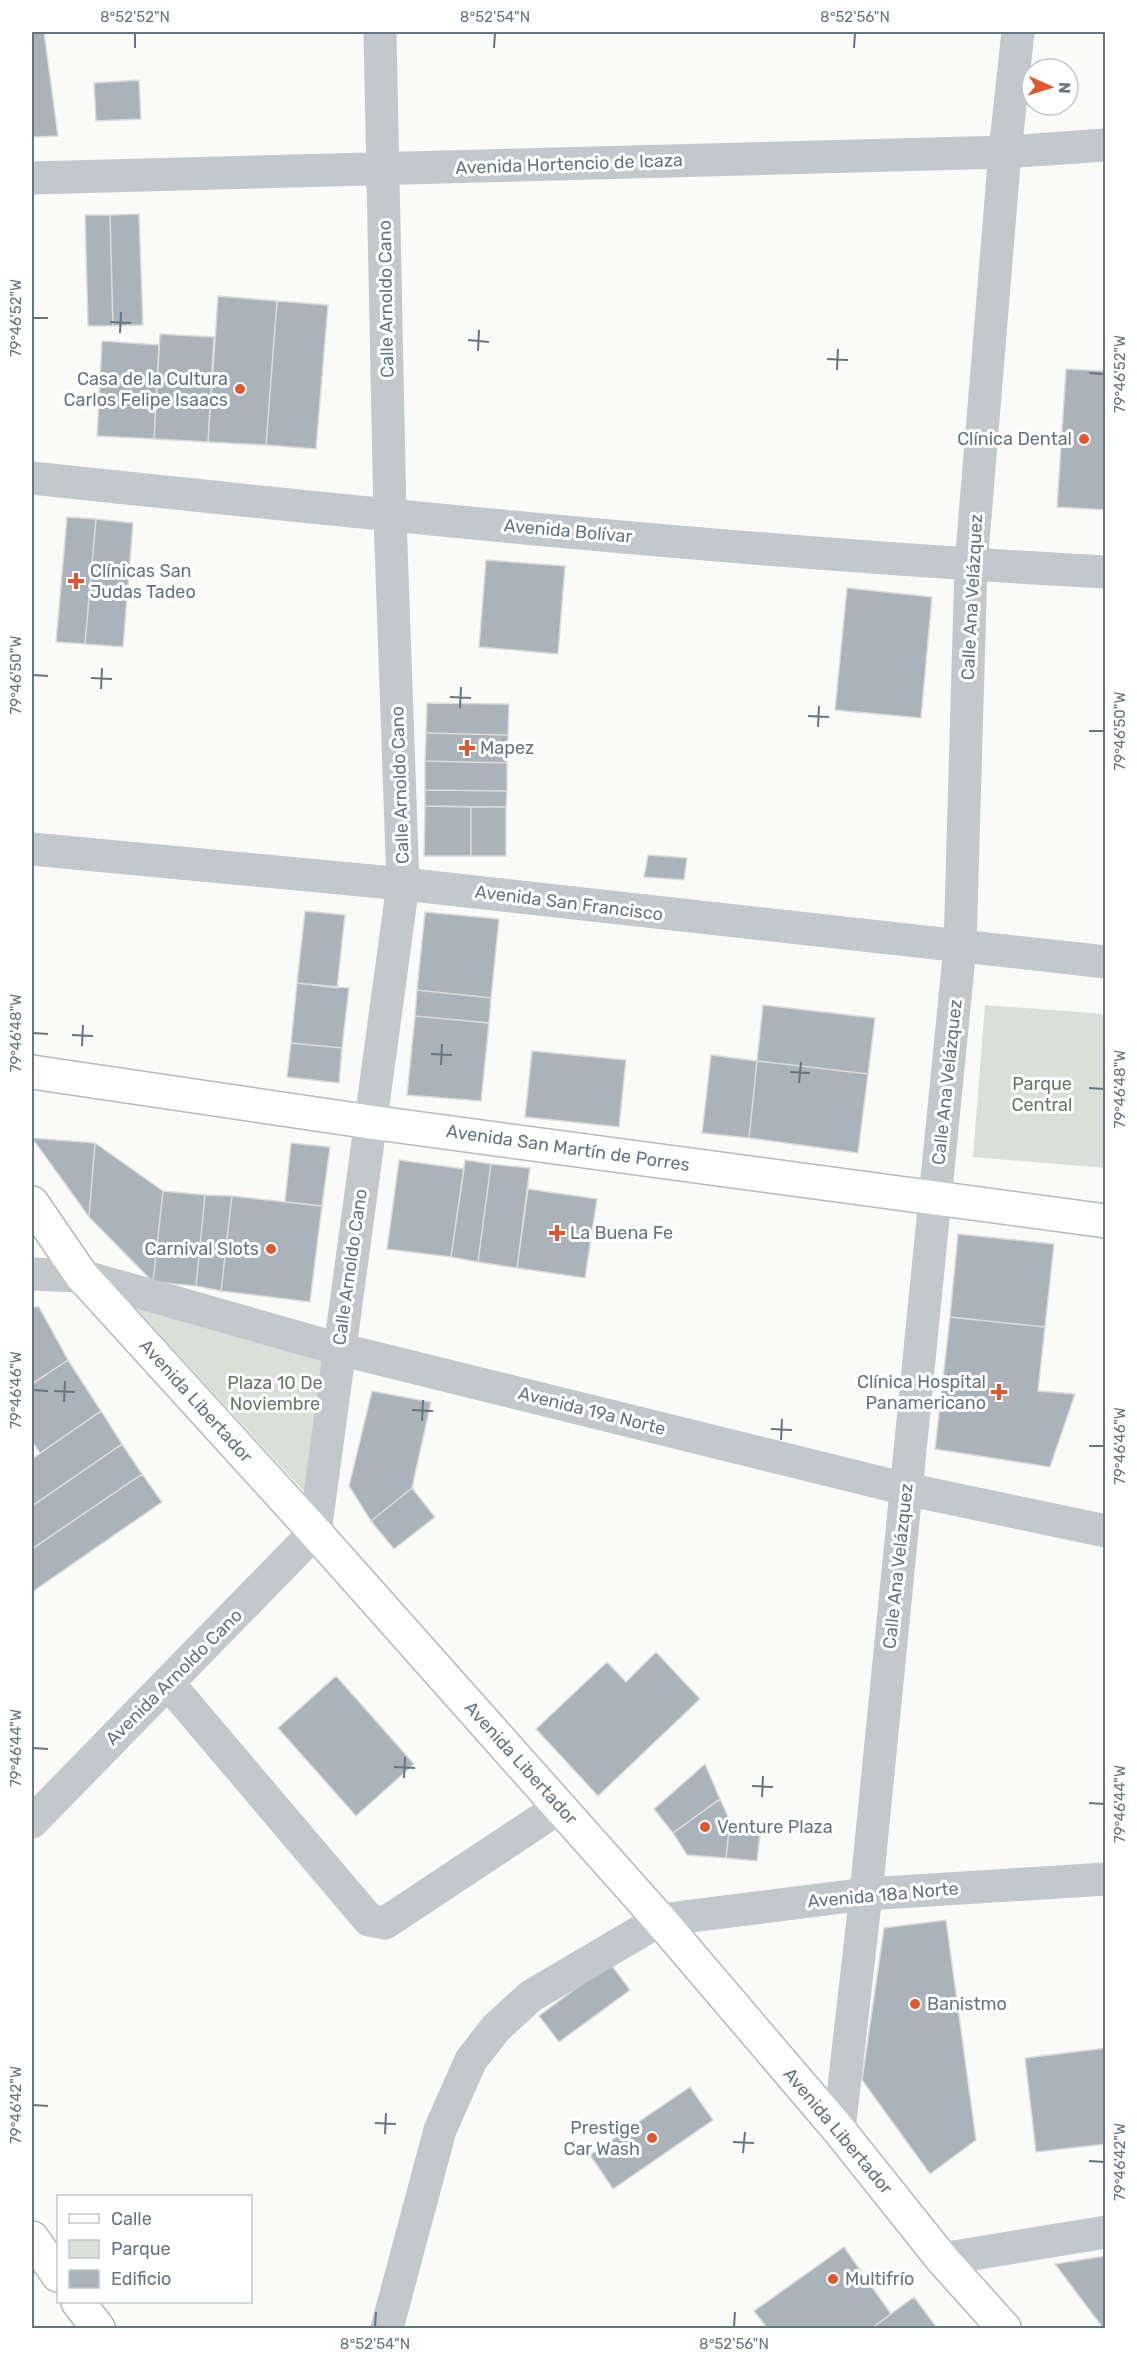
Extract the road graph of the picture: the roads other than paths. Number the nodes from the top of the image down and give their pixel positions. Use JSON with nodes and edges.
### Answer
{"nodes":[{"id":1,"x":380,"y":32,"type":"edge"},
{"id":2,"x":1018,"y":32,"type":"edge"},
{"id":3,"x":1106,"y":146,"type":"edge"},
{"id":4,"x":1005,"y":152,"type":"junction"},
{"id":5,"x":384,"y":169,"type":"junction"},
{"id":6,"x":32,"y":178,"type":"edge"},
{"id":7,"x":32,"y":478,"type":"edge"},
{"id":8,"x":390,"y":517,"type":"junction"},
{"id":9,"x":971,"y":565,"type":"junction"},
{"id":10,"x":1106,"y":572,"type":"edge"},
{"id":11,"x":32,"y":849,"type":"edge"},
{"id":12,"x":403,"y":884,"type":"junction"},
{"id":13,"x":960,"y":947,"type":"junction"},
{"id":14,"x":1106,"y":962,"type":"edge"},
{"id":15,"x":32,"y":1072,"type":"edge"},
{"id":16,"x":370,"y":1122,"type":"junction"},
{"id":17,"x":936,"y":1197,"type":"junction"},
{"id":18,"x":32,"y":1203,"type":"edge"},
{"id":19,"x":1106,"y":1221,"type":"edge"},
{"id":20,"x":32,"y":1275,"type":"edge"},
{"id":21,"x":82,"y":1276,"type":"junction"},
{"id":22,"x":339,"y":1349,"type":"junction"},
{"id":23,"x":906,"y":1489,"type":"junction"},
{"id":24,"x":1106,"y":1531,"type":"edge"},
{"id":25,"x":315,"y":1532,"type":"junction"},
{"id":26,"x":168,"y":1683,"type":"junction"},
{"id":27,"x":560,"y":1807,"type":"junction"},
{"id":28,"x":32,"y":1822,"type":"edge"},
{"id":29,"x":1106,"y":1879,"type":"edge"},
{"id":30,"x":866,"y":1894,"type":"junction"},
{"id":31,"x":660,"y":1920,"type":"junction"},
{"id":32,"x":839,"y":2130,"type":"junction"},
{"id":33,"x":1106,"y":2232,"type":"edge"},
{"id":34,"x":32,"y":2238,"type":"edge"},
{"id":35,"x":942,"y":2259,"type":"junction"},
{"id":36,"x":57,"y":2274,"type":"edge"},
{"id":37,"x":79,"y":2303,"type":"edge"},
{"id":38,"x":98,"y":2328,"type":"edge"},
{"id":39,"x":387,"y":2328,"type":"edge"},
{"id":40,"x":1004,"y":2328,"type":"edge"}],
"edges":[{"from":1,"to":5,"type":"street","name":"Calle Arnoldo Cano"},
{"from":2,"to":4,"type":"street","name":"Calle Ana Velázquez"},
{"from":3,"to":4,"type":"street","name":"Avenida Hortencio de Icaza"},
{"from":4,"to":5,"type":"street","name":"Avenida Hortencio de Icaza"},
{"from":4,"to":9,"type":"street","name":"Calle Ana Velázquez"},
{"from":5,"to":6,"type":"street","name":"Avenida Hortencio de Icaza"},
{"from":5,"to":8,"type":"street","name":"Calle Arnoldo Cano"},
{"from":7,"to":8,"type":"street","name":"Avenida Bolívar"},
{"from":8,"to":9,"type":"street","name":"Avenida Bolívar"},
{"from":8,"to":12,"type":"street","name":"Calle Arnoldo Cano"},
{"from":9,"to":10,"type":"street","name":"Avenida Bolívar"},
{"from":9,"to":13,"type":"street","name":"Calle Ana Velázquez"},
{"from":11,"to":12,"type":"street","name":"Avenida San Francisco"},
{"from":12,"to":13,"type":"street","name":"Avenida San Francisco"},
{"from":12,"to":16,"type":"street","name":"Calle Arnoldo Cano"},
{"from":13,"to":14,"type":"street","name":"Avenida San Francisco"},
{"from":13,"to":17,"type":"street","name":"Calle Ana Velázquez"},
{"from":15,"to":16,"type":"main road","name":"Avenida San Martín de Porres"},
{"from":16,"to":17,"type":"main road","name":"Avenida San Martín de Porres"},
{"from":16,"to":22,"type":"street","name":"Calle Arnoldo Cano"},
{"from":17,"to":19,"type":"main road","name":"Avenida San Martín de Porres"},
{"from":17,"to":23,"type":"street","name":"Calle Ana Velázquez"},
{"from":18,"to":21,"type":"main road","name":"Avenida Libertador"},
{"from":20,"to":21,"type":"street","name":"Avenida 19a Norte"},
{"from":21,"to":22,"type":"street","name":"Avenida 19a Norte"},
{"from":21,"to":25,"type":"main road","name":"Avenida Libertador"},
{"from":22,"to":23,"type":"street","name":"Avenida 19a Norte"},
{"from":22,"to":25,"type":"street","name":"Calle Arnoldo Cano"},
{"from":23,"to":24,"type":"street","name":"Avenida 19a Norte"},
{"from":23,"to":30,"type":"street","name":"Calle Ana Velázquez"},
{"from":25,"to":26,"type":"street","name":"Avenida Arnoldo Cano"},
{"from":25,"to":27,"type":"main road","name":"Avenida Libertador"},
{"from":26,"to":27,"type":"street"},
{"from":26,"to":28,"type":"street","name":"Avenida Arnoldo Cano"},
{"from":27,"to":31,"type":"main road","name":"Avenida Libertador"},
{"from":29,"to":30,"type":"street","name":"Avenida 18a Norte"},
{"from":30,"to":31,"type":"street","name":"Avenida 18a Norte"},
{"from":30,"to":32,"type":"street","name":"Calle Ana Velázquez"},
{"from":31,"to":32,"type":"main road","name":"Avenida Libertador"},
{"from":31,"to":39,"type":"street"},
{"from":32,"to":35,"type":"main road","name":"Avenida Libertador"},
{"from":33,"to":35,"type":"street"},
{"from":34,"to":36,"type":"main road"},
{"from":35,"to":40,"type":"main road","name":"Avenida Libertador"},
{"from":37,"to":38,"type":"main road"}]}
